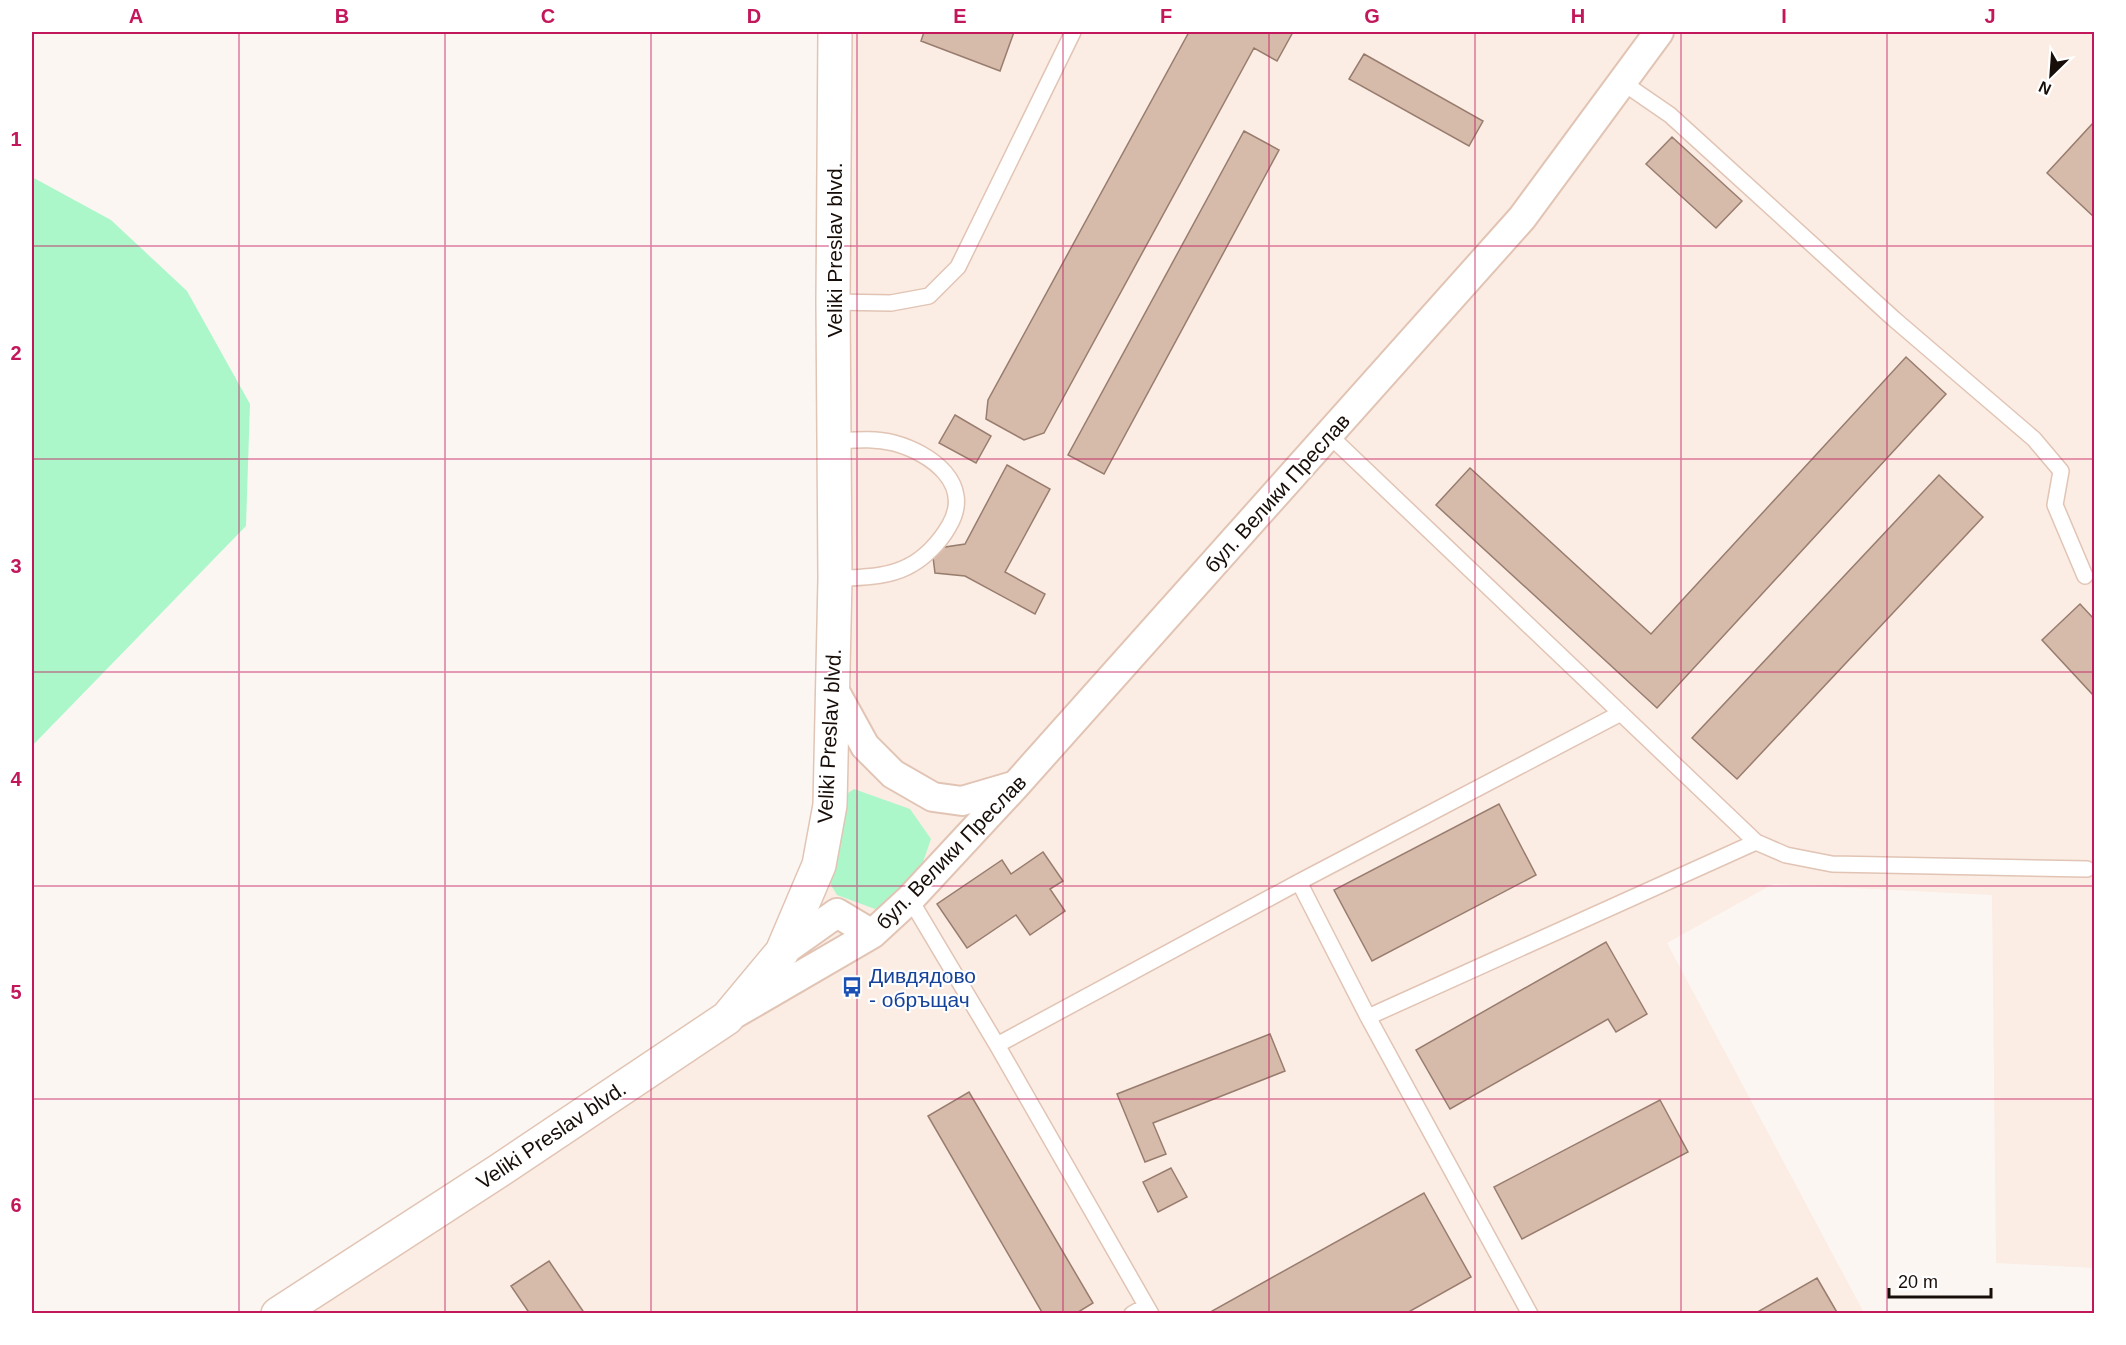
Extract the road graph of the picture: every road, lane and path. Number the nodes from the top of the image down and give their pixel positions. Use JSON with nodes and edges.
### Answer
{"nodes":[{"id":1,"x":835,"y":32,"type":"edge"},
{"id":2,"x":1073,"y":32,"type":"edge"},
{"id":3,"x":1659,"y":32,"type":"edge"},
{"id":4,"x":1622,"y":82,"type":"junction"},
{"id":5,"x":833,"y":302,"type":"junction"},
{"id":6,"x":1329,"y":435,"type":"junction"},
{"id":7,"x":835,"y":441,"type":"junction"},
{"id":8,"x":2085,"y":576,"type":"dead end"},
{"id":9,"x":835,"y":579,"type":"junction"},
{"id":10,"x":833,"y":688,"type":"junction"},
{"id":11,"x":1621,"y":713,"type":"junction"},
{"id":12,"x":1015,"y":786,"type":"junction"},
{"id":13,"x":1756,"y":842,"type":"junction"},
{"id":14,"x":2087,"y":869,"type":"dead end"},
{"id":15,"x":1299,"y":882,"type":"junction"},
{"id":16,"x":910,"y":899,"type":"junction"},
{"id":17,"x":872,"y":934,"type":"junction"},
{"id":18,"x":782,"y":952,"type":"junction"},
{"id":19,"x":1368,"y":1017,"type":"junction"},
{"id":20,"x":727,"y":1018,"type":"junction"},
{"id":21,"x":997,"y":1045,"type":"junction"},
{"id":22,"x":1148,"y":1310,"type":"edge"},
{"id":23,"x":278,"y":1314,"type":"edge"},
{"id":24,"x":1132,"y":1314,"type":"edge"},
{"id":25,"x":1530,"y":1314,"type":"edge"}],
"edges":[{"from":1,"to":5,"type":"main road","name":"Veliki Preslav blvd."},
{"from":2,"to":5,"type":"lane"},
{"from":3,"to":4,"type":"street","name":"бул. Велики Преслав"},
{"from":4,"to":6,"type":"street","name":"бул. Велики Преслав"},
{"from":4,"to":8,"type":"lane"},
{"from":5,"to":7,"type":"main road","name":"Veliki Preslav blvd."},
{"from":6,"to":11,"type":"lane"},
{"from":6,"to":12,"type":"street","name":"бул. Велики Преслав"},
{"from":7,"to":9,"type":"main road","name":"Veliki Preslav blvd."},
{"from":7,"to":9,"type":"lane"},
{"from":9,"to":10,"type":"main road","name":"Veliki Preslav blvd."},
{"from":10,"to":12,"type":"street"},
{"from":10,"to":18,"type":"main road","name":"Veliki Preslav blvd."},
{"from":11,"to":13,"type":"lane"},
{"from":11,"to":15,"type":"lane"},
{"from":12,"to":16,"type":"street","name":"бул. Велики Преслав"},
{"from":13,"to":14,"type":"lane"},
{"from":13,"to":19,"type":"lane"},
{"from":15,"to":19,"type":"lane"},
{"from":15,"to":21,"type":"lane"},
{"from":16,"to":17,"type":"street","name":"бул. Велики Преслав"},
{"from":16,"to":21,"type":"lane"},
{"from":17,"to":18,"type":"street"},
{"from":17,"to":20,"type":"street","name":"бул. Велики Преслав"},
{"from":18,"to":20,"type":"main road","name":"Veliki Preslav blvd."},
{"from":19,"to":25,"type":"lane"},
{"from":20,"to":23,"type":"main road","name":"Veliki Preslav blvd."},
{"from":21,"to":22,"type":"lane"},
{"from":22,"to":24,"type":"lane"}]}
